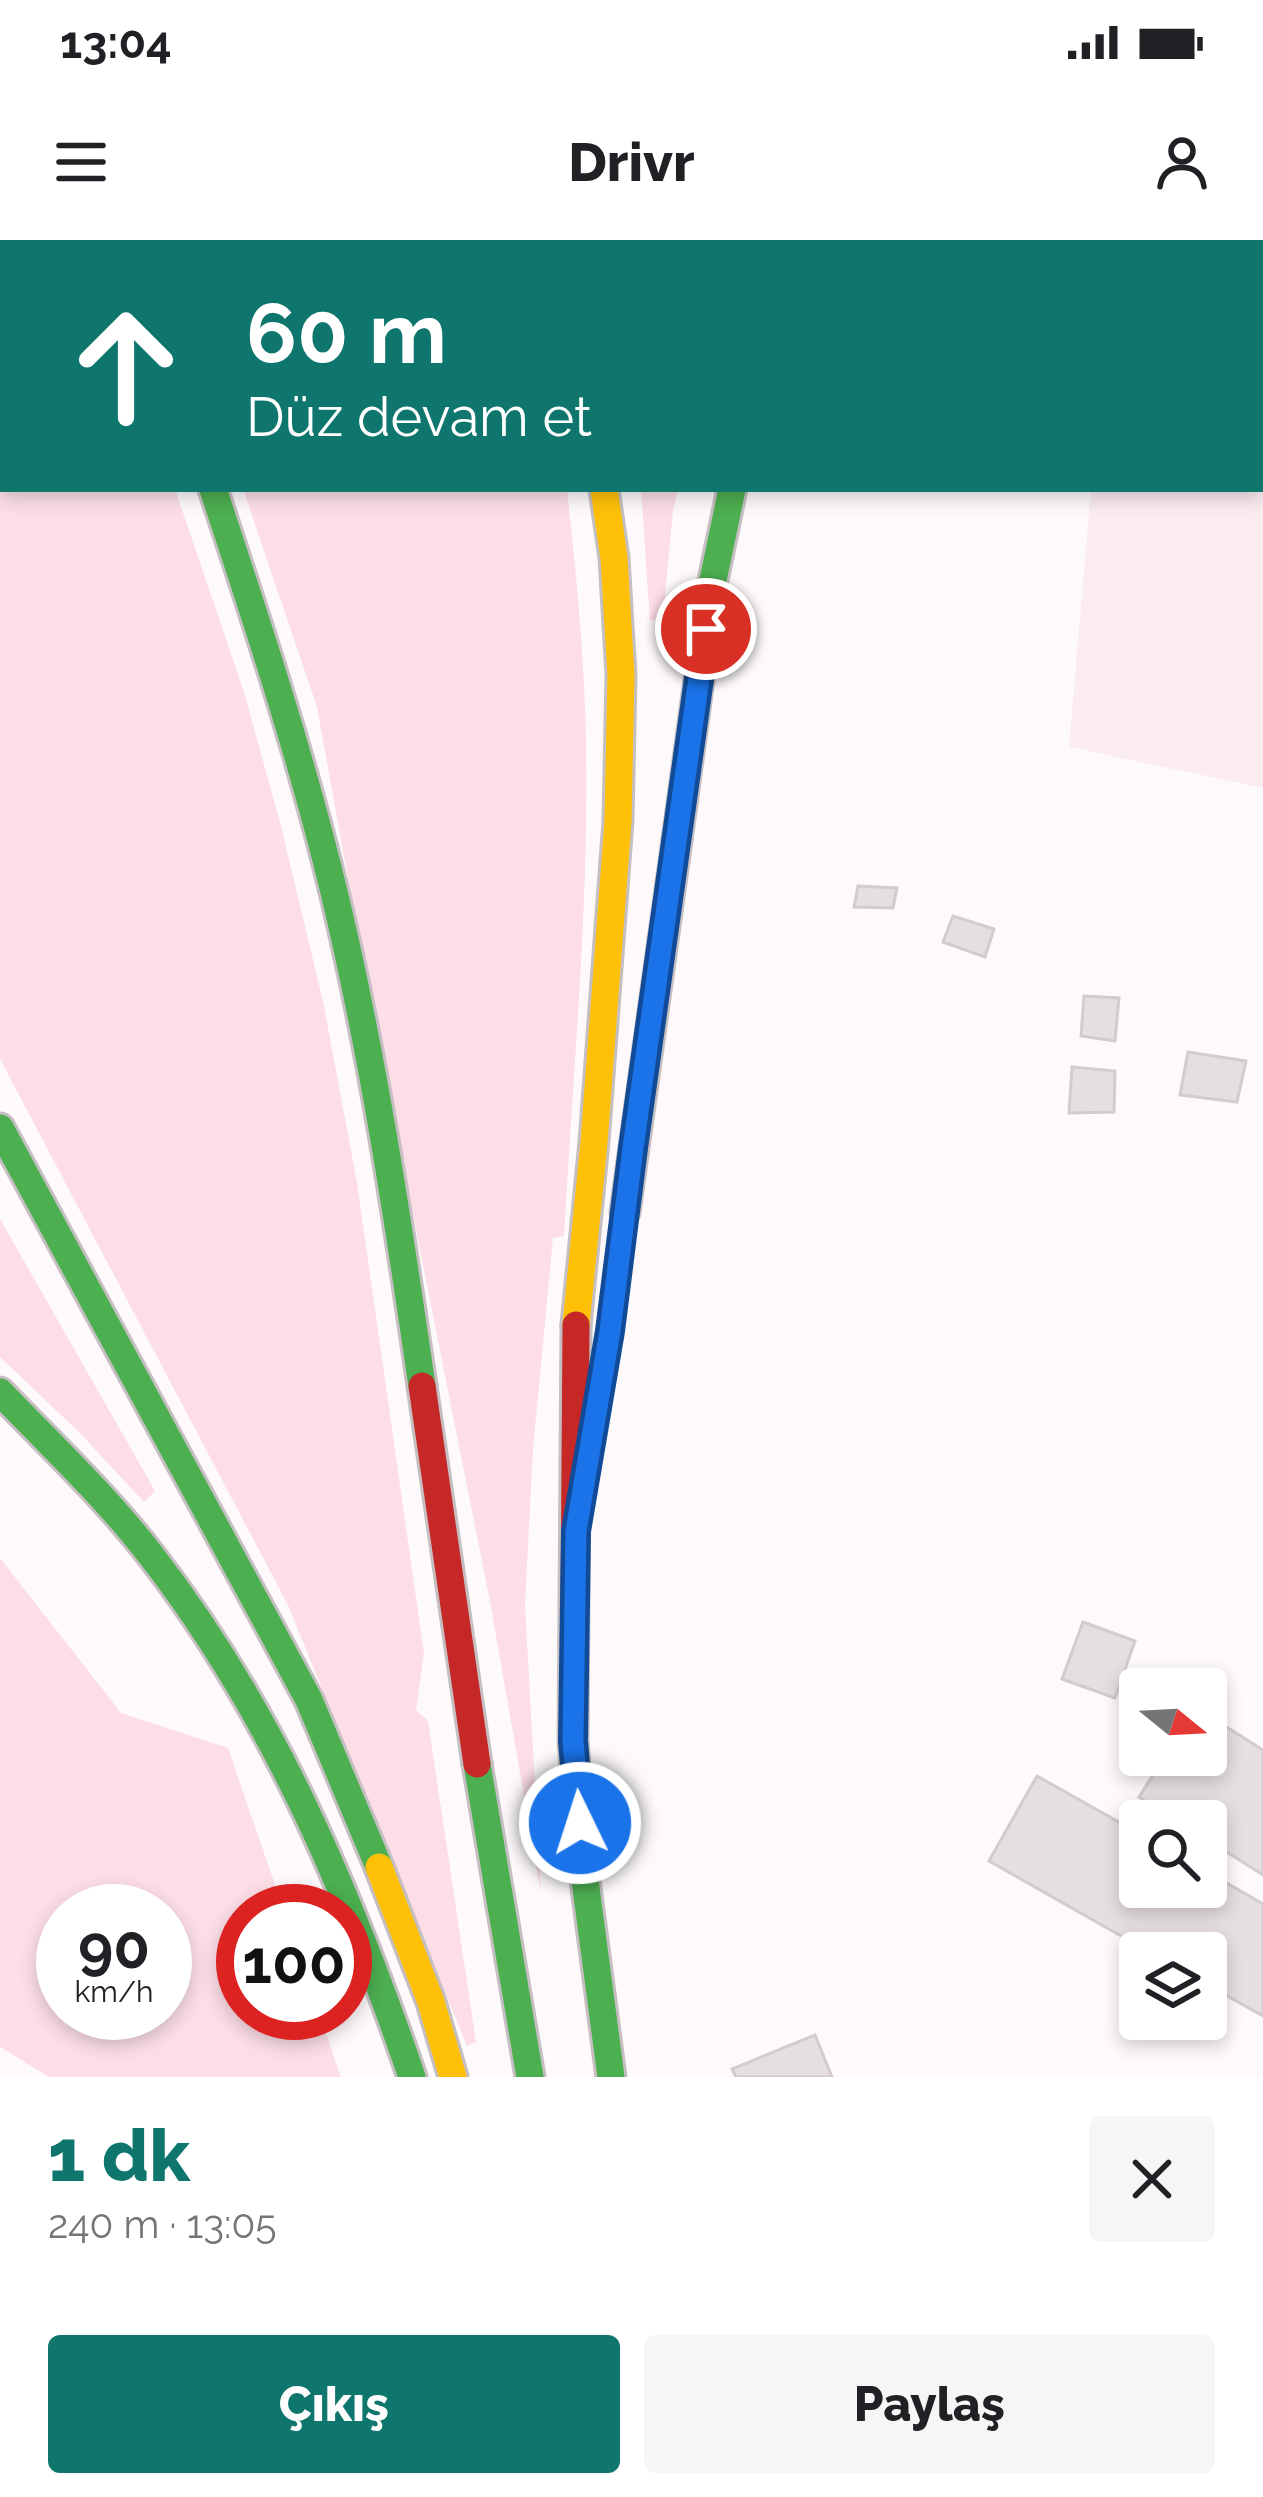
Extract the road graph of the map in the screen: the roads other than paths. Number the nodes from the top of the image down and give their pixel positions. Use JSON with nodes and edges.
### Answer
{"nodes":[{"id":1,"x":214,"y":492,"type":"edge"},
{"id":2,"x":604,"y":492,"type":"edge"},
{"id":3,"x":731,"y":492,"type":"edge"},
{"id":4,"x":0,"y":1128,"type":"edge"},
{"id":5,"x":621,"y":1240,"type":"dead end"},
{"id":6,"x":602,"y":1376,"type":"dead end"},
{"id":7,"x":0,"y":1392,"type":"edge"},
{"id":8,"x":576,"y":1531,"type":"junction"},
{"id":9,"x":412,"y":2077,"type":"edge"},
{"id":10,"x":453,"y":2077,"type":"edge"},
{"id":11,"x":530,"y":2077,"type":"edge"},
{"id":12,"x":610,"y":2077,"type":"edge"}],
"edges":[{"from":1,"to":11,"type":"highway"},
{"from":2,"to":8,"type":"highway"},
{"from":3,"to":5,"type":"highway"},
{"from":4,"to":10,"type":"highway"},
{"from":6,"to":8,"type":"highway"},
{"from":7,"to":9,"type":"highway"},
{"from":8,"to":12,"type":"highway"}]}
